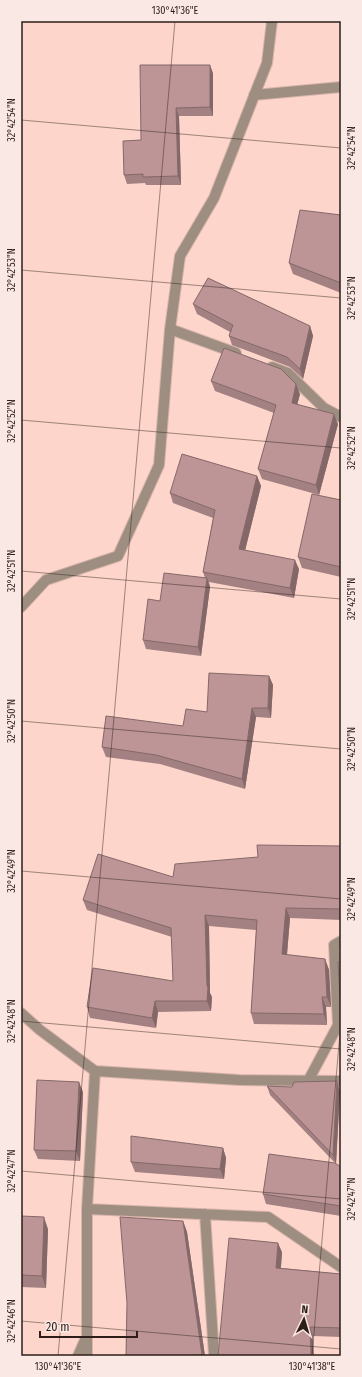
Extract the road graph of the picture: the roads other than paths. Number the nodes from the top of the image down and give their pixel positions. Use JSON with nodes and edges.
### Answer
{"nodes":[{"id":1,"x":272,"y":21,"type":"edge"},
{"id":2,"x":341,"y":87,"type":"edge"},
{"id":3,"x":254,"y":95,"type":"junction"},
{"id":4,"x":170,"y":329,"type":"junction"},
{"id":5,"x":244,"y":356,"type":"edge"},
{"id":6,"x":266,"y":364,"type":"edge"},
{"id":7,"x":341,"y":417,"type":"edge"},
{"id":8,"x":21,"y":607,"type":"edge"},
{"id":9,"x":341,"y":941,"type":"edge"},
{"id":10,"x":21,"y":1013,"type":"edge"},
{"id":11,"x":95,"y":1071,"type":"junction"},
{"id":12,"x":308,"y":1081,"type":"junction"},
{"id":13,"x":341,"y":1081,"type":"edge"},
{"id":14,"x":88,"y":1209,"type":"junction"},
{"id":15,"x":205,"y":1214,"type":"junction"},
{"id":16,"x":341,"y":1266,"type":"edge"},
{"id":17,"x":87,"y":1335,"type":"junction"},
{"id":18,"x":78,"y":1356,"type":"edge"},
{"id":19,"x":87,"y":1356,"type":"edge"},
{"id":20,"x":214,"y":1356,"type":"edge"}],
"edges":[{"from":1,"to":3,"type":"street"},
{"from":2,"to":3,"type":"street"},
{"from":3,"to":4,"type":"street"},
{"from":4,"to":5,"type":"street"},
{"from":4,"to":8,"type":"street"},
{"from":6,"to":7,"type":"street"},
{"from":9,"to":12,"type":"street"},
{"from":10,"to":11,"type":"street"},
{"from":11,"to":12,"type":"street"},
{"from":11,"to":14,"type":"street"},
{"from":12,"to":13,"type":"street"},
{"from":14,"to":15,"type":"street"},
{"from":14,"to":17,"type":"street"},
{"from":15,"to":16,"type":"street"},
{"from":15,"to":20,"type":"street"},
{"from":17,"to":18,"type":"street"},
{"from":17,"to":19,"type":"street"}]}
